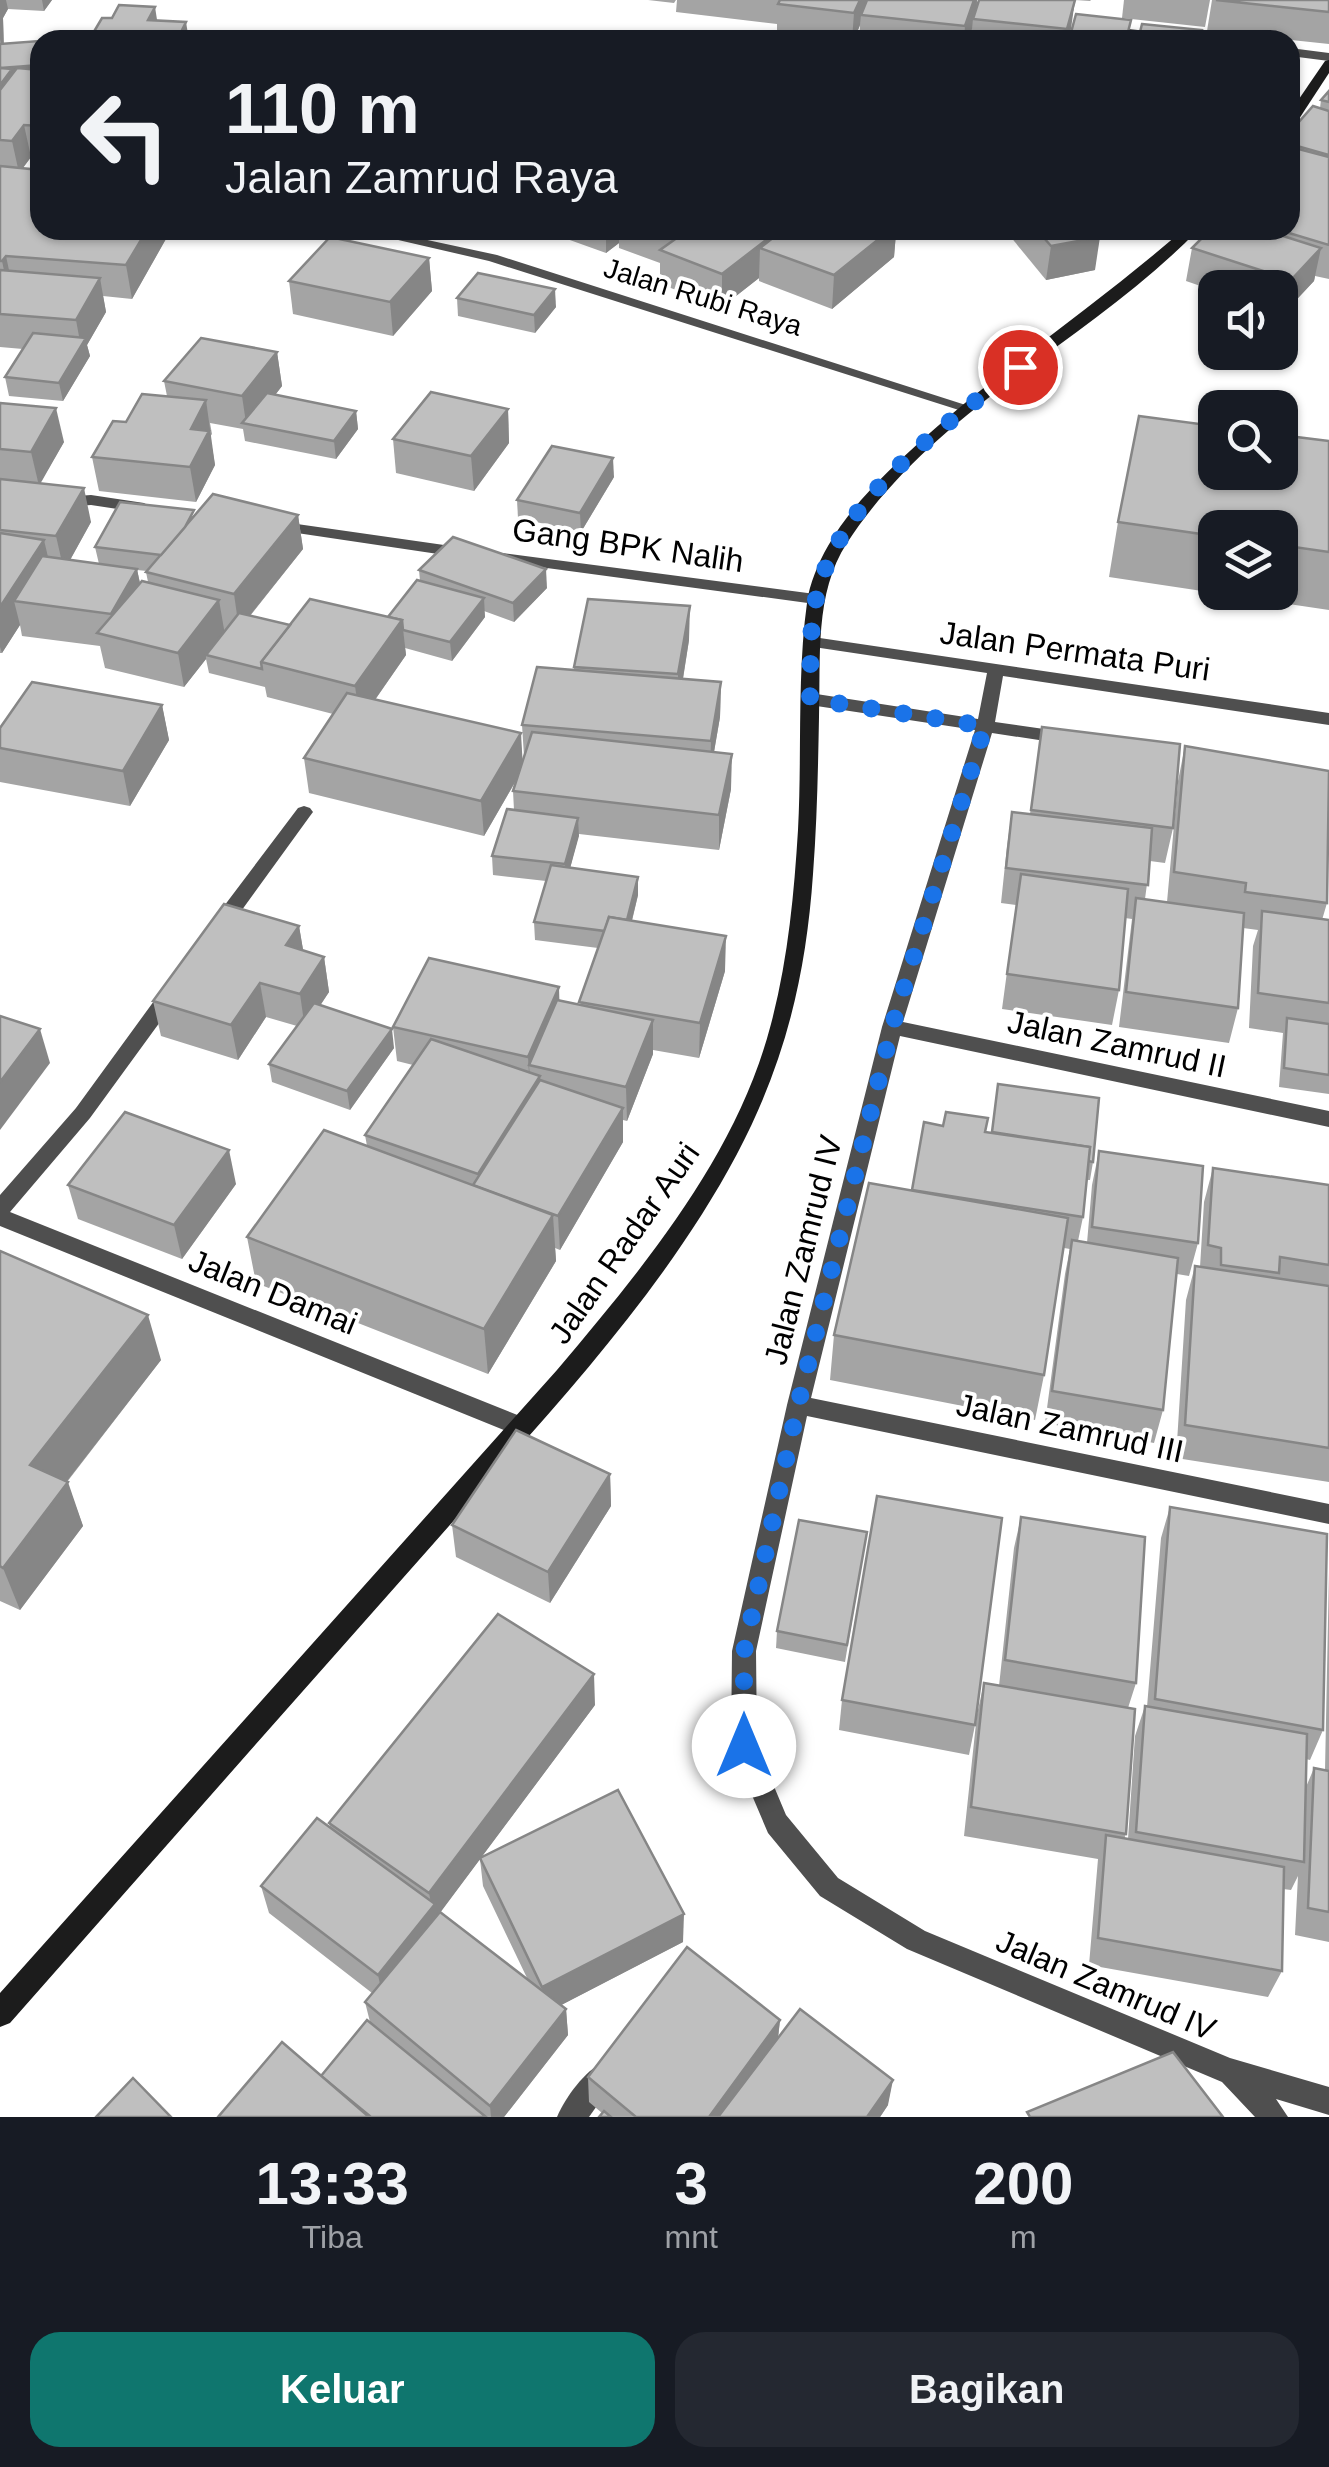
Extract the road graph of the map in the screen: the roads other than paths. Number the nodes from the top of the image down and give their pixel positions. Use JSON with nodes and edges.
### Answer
{"nodes":[{"id":1,"x":1092,"y":28,"type":"edge"},
{"id":2,"x":1108,"y":30,"type":"edge"},
{"id":3,"x":1300,"y":54,"type":"edge"},
{"id":4,"x":1329,"y":60,"type":"edge"},
{"id":5,"x":1300,"y":106,"type":"edge"},
{"id":6,"x":408,"y":240,"type":"edge"},
{"id":7,"x":1180,"y":240,"type":"edge"},
{"id":8,"x":967,"y":408,"type":"junction"},
{"id":9,"x":54,"y":502,"type":"edge"},
{"id":10,"x":170,"y":511,"type":"edge"},
{"id":11,"x":267,"y":525,"type":"edge"},
{"id":12,"x":816,"y":599,"type":"junction"},
{"id":13,"x":813,"y":642,"type":"junction"},
{"id":14,"x":996,"y":669,"type":"junction"},
{"id":15,"x":810,"y":699,"type":"junction"},
{"id":16,"x":1329,"y":719,"type":"edge"},
{"id":17,"x":985,"y":726,"type":"junction"},
{"id":18,"x":1080,"y":740,"type":"edge"},
{"id":19,"x":304,"y":812,"type":"dead end"},
{"id":20,"x":211,"y":939,"type":"edge"},
{"id":21,"x":188,"y":970,"type":"edge"},
{"id":22,"x":892,"y":1027,"type":"junction"},
{"id":23,"x":1329,"y":1119,"type":"edge"},
{"id":24,"x":0,"y":1213,"type":"edge"},
{"id":25,"x":798,"y":1405,"type":"junction"},
{"id":26,"x":522,"y":1427,"type":"junction"},
{"id":27,"x":1329,"y":1514,"type":"edge"},
{"id":28,"x":0,"y":2013,"type":"edge"},
{"id":29,"x":617,"y":2060,"type":"edge"},
{"id":30,"x":1230,"y":2072,"type":"junction"},
{"id":31,"x":1329,"y":2101,"type":"edge"},
{"id":32,"x":571,"y":2117,"type":"edge"},
{"id":33,"x":1274,"y":2117,"type":"edge"}],
"edges":[{"from":1,"to":2,"type":"street"},
{"from":3,"to":4,"type":"street"},
{"from":4,"to":5,"type":"main road"},
{"from":6,"to":8,"type":"street","name":"Jalan Rubi Raya"},
{"from":7,"to":8,"type":"main road","name":"Jalan Radar Auri"},
{"from":8,"to":12,"type":"main road","name":"Jalan Radar Auri"},
{"from":9,"to":10,"type":"street"},
{"from":11,"to":12,"type":"street","name":"Gang BPK Nalih"},
{"from":12,"to":13,"type":"main road","name":"Jalan Radar Auri"},
{"from":13,"to":14,"type":"street","name":"Jalan Permata Puri"},
{"from":13,"to":15,"type":"main road","name":"Jalan Radar Auri"},
{"from":14,"to":16,"type":"street","name":"Jalan Permata Puri"},
{"from":14,"to":17,"type":"street","name":"Jalan Zamrud IV"},
{"from":15,"to":17,"type":"street"},
{"from":15,"to":26,"type":"main road","name":"Jalan Radar Auri"},
{"from":17,"to":18,"type":"street"},
{"from":17,"to":22,"type":"street","name":"Jalan Zamrud IV"},
{"from":19,"to":20,"type":"street"},
{"from":21,"to":24,"type":"street"},
{"from":22,"to":23,"type":"street","name":"Jalan Zamrud II"},
{"from":22,"to":25,"type":"street","name":"Jalan Zamrud IV"},
{"from":24,"to":26,"type":"street","name":"Jalan Damai"},
{"from":25,"to":27,"type":"street","name":"Jalan Zamrud III"},
{"from":25,"to":30,"type":"street","name":"Jalan Zamrud IV"},
{"from":26,"to":28,"type":"main road","name":"Jalan Radar Auri"},
{"from":29,"to":32,"type":"street"},
{"from":30,"to":31,"type":"street","name":"Jalan Zamrud IV"},
{"from":30,"to":33,"type":"street"}]}
